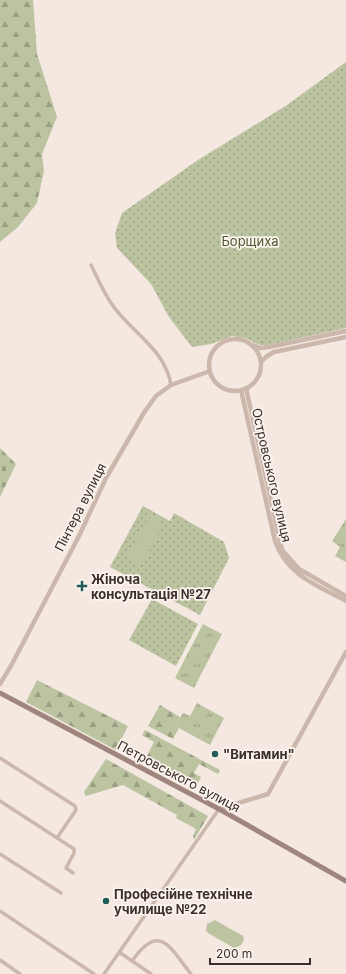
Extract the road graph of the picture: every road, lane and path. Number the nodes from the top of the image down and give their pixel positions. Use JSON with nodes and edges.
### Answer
{"nodes":[{"id":1,"x":91,"y":265,"type":"dead end"},
{"id":2,"x":346,"y":331,"type":"edge"},
{"id":3,"x":346,"y":337,"type":"edge"},
{"id":4,"x":251,"y":344,"type":"junction"},
{"id":5,"x":261,"y":362,"type":"junction"},
{"id":6,"x":210,"y":371,"type":"junction"},
{"id":7,"x":171,"y":385,"type":"junction"},
{"id":8,"x":244,"y":389,"type":"junction"},
{"id":9,"x":271,"y":516,"type":"junction"},
{"id":10,"x":346,"y":596,"type":"edge"},
{"id":11,"x":346,"y":601,"type":"edge"},
{"id":12,"x":346,"y":652,"type":"edge"},
{"id":13,"x":0,"y":684,"type":"edge"},
{"id":14,"x":0,"y":693,"type":"edge"},
{"id":15,"x":0,"y":758,"type":"edge"},
{"id":16,"x":0,"y":801,"type":"edge"},
{"id":17,"x":219,"y":809,"type":"junction"},
{"id":18,"x":58,"y":838,"type":"junction"},
{"id":19,"x":0,"y":854,"type":"edge"},
{"id":20,"x":74,"y":874,"type":"dead end"},
{"id":21,"x":346,"y":881,"type":"edge"},
{"id":22,"x":61,"y":893,"type":"dead end"},
{"id":23,"x":0,"y":911,"type":"edge"},
{"id":24,"x":119,"y":952,"type":"junction"},
{"id":25,"x":0,"y":960,"type":"edge"},
{"id":26,"x":132,"y":961,"type":"junction"},
{"id":27,"x":20,"y":974,"type":"edge"},
{"id":28,"x":94,"y":974,"type":"edge"},
{"id":29,"x":104,"y":974,"type":"edge"},
{"id":30,"x":151,"y":974,"type":"edge"},
{"id":31,"x":191,"y":974,"type":"edge"}],
"edges":[{"from":1,"to":7,"type":"street"},
{"from":2,"to":4,"type":"street"},
{"from":3,"to":5,"type":"street"},
{"from":4,"to":5,"type":"street"},
{"from":4,"to":6,"type":"street"},
{"from":5,"to":8,"type":"street"},
{"from":6,"to":7,"type":"street","name":"Пінтера вулиця"},
{"from":6,"to":8,"type":"street"},
{"from":7,"to":13,"type":"street","name":"Пінтера вулиця"},
{"from":8,"to":9,"type":"street","name":"Островського вулиця"},
{"from":9,"to":10,"type":"street","name":"Островського вулиця"},
{"from":9,"to":11,"type":"street","name":"Островського вулиця"},
{"from":12,"to":17,"type":"street"},
{"from":14,"to":17,"type":"main road","name":"Петровського вулиця"},
{"from":15,"to":18,"type":"street"},
{"from":16,"to":18,"type":"street"},
{"from":17,"to":21,"type":"main road","name":"Петровського вулиця"},
{"from":17,"to":24,"type":"street"},
{"from":18,"to":20,"type":"street"},
{"from":19,"to":22,"type":"street"},
{"from":23,"to":28,"type":"street"},
{"from":24,"to":26,"type":"street"},
{"from":24,"to":29,"type":"street"},
{"from":25,"to":27,"type":"street"},
{"from":26,"to":30,"type":"street"},
{"from":26,"to":31,"type":"street"}]}
